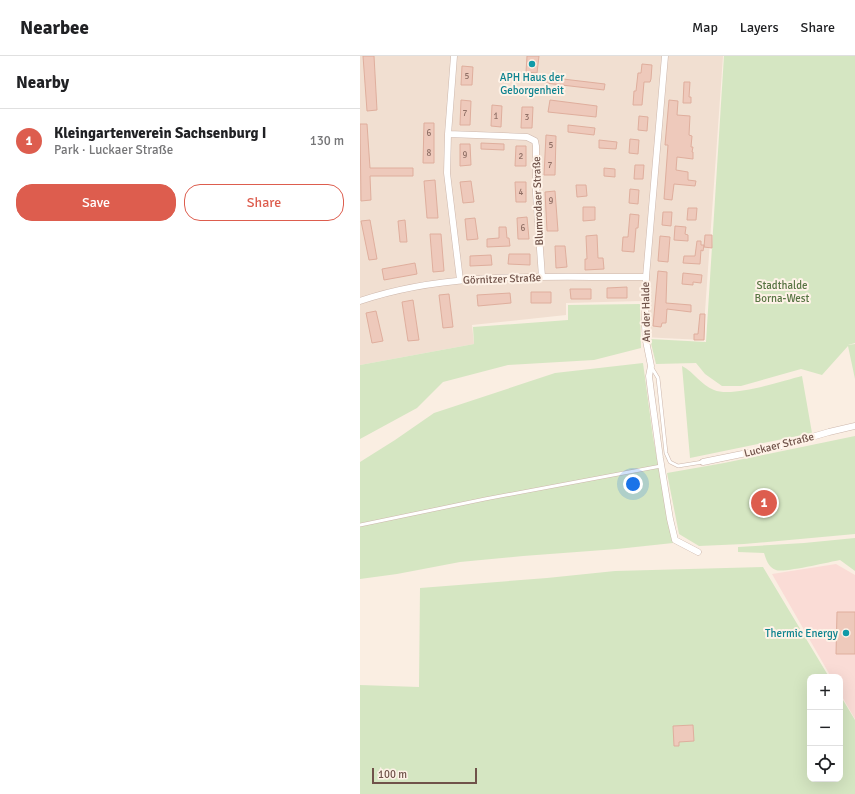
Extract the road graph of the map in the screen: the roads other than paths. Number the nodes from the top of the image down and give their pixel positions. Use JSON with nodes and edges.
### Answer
{"nodes":[{"id":1,"x":454,"y":56,"type":"edge"},
{"id":2,"x":665,"y":56,"type":"edge"},
{"id":3,"x":448,"y":134,"type":"junction"},
{"id":4,"x":542,"y":277,"type":"junction"},
{"id":5,"x":646,"y":277,"type":"junction"},
{"id":6,"x":460,"y":280,"type":"junction"},
{"id":7,"x":360,"y":301,"type":"edge"},
{"id":8,"x":651,"y":366,"type":"junction"},
{"id":9,"x":855,"y":426,"type":"edge"},
{"id":10,"x":703,"y":462,"type":"joint"},
{"id":11,"x":661,"y":466,"type":"junction"},
{"id":12,"x":360,"y":525,"type":"edge"},
{"id":13,"x":698,"y":552,"type":"dead end"}],
"edges":[{"from":1,"to":3,"type":"street"},
{"from":2,"to":5,"type":"street","name":"An der Halde"},
{"from":3,"to":4,"type":"street","name":"Blumrodaer Straße"},
{"from":3,"to":6,"type":"street"},
{"from":4,"to":5,"type":"street","name":"Görnitzer Straße"},
{"from":4,"to":6,"type":"street","name":"Görnitzer Straße"},
{"from":5,"to":8,"type":"street","name":"An der Halde"},
{"from":6,"to":7,"type":"street","name":"Görnitzer Straße"},
{"from":8,"to":10,"type":"lane"},
{"from":8,"to":11,"type":"street","name":"An der Halde"},
{"from":9,"to":10,"type":"street","name":"Luckaer Straße"},
{"from":11,"to":12,"type":"lane"},
{"from":11,"to":13,"type":"street","name":"An der Halde"}]}
